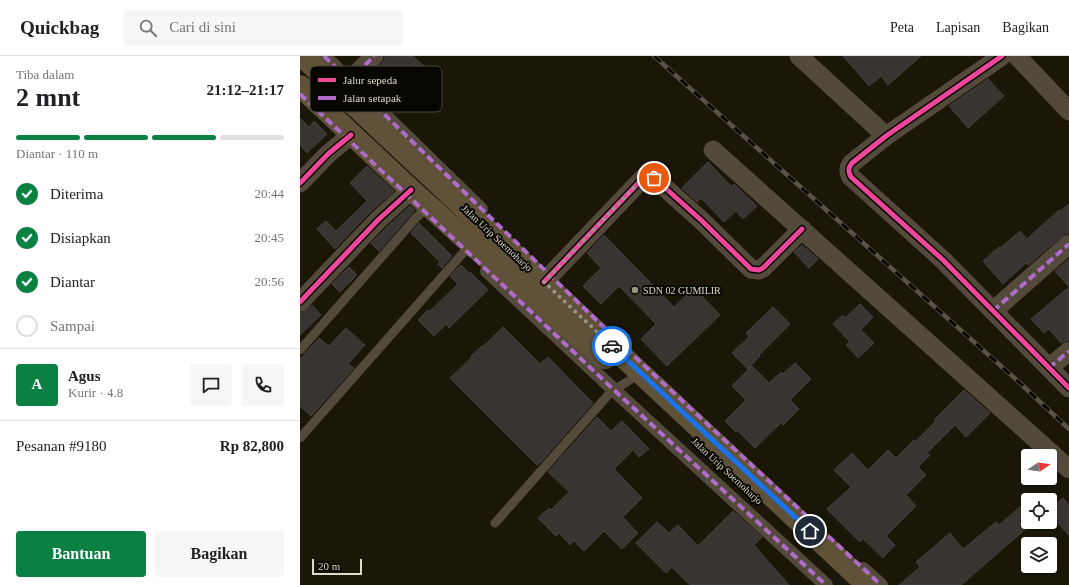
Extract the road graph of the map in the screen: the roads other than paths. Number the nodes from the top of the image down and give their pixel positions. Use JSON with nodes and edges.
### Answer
{"nodes":[{"id":1,"x":302,"y":56,"type":"edge"},
{"id":2,"x":324,"y":56,"type":"edge"},
{"id":3,"x":374,"y":56,"type":"edge"},
{"id":4,"x":799,"y":56,"type":"edge"},
{"id":5,"x":1002,"y":56,"type":"edge"},
{"id":6,"x":1017,"y":56,"type":"edge"},
{"id":7,"x":316,"y":66,"type":"edge"},
{"id":8,"x":331,"y":66,"type":"edge"},
{"id":9,"x":364,"y":66,"type":"edge"},
{"id":10,"x":300,"y":86,"type":"edge"},
{"id":11,"x":300,"y":94,"type":"edge"},
{"id":12,"x":310,"y":96,"type":"edge"},
{"id":13,"x":310,"y":103,"type":"edge"},
{"id":14,"x":1069,"y":111,"type":"edge"},
{"id":15,"x":321,"y":112,"type":"edge"},
{"id":16,"x":325,"y":112,"type":"edge"},
{"id":17,"x":371,"y":112,"type":"edge"},
{"id":18,"x":349,"y":136,"type":"junction"},
{"id":19,"x":886,"y":136,"type":"junction"},
{"id":20,"x":713,"y":150,"type":"dead end"},
{"id":21,"x":300,"y":183,"type":"edge"},
{"id":22,"x":409,"y":192,"type":"junction"},
{"id":23,"x":426,"y":208,"type":"junction"},
{"id":24,"x":802,"y":229,"type":"junction"},
{"id":25,"x":1069,"y":244,"type":"edge"},
{"id":26,"x":468,"y":248,"type":"junction"},
{"id":27,"x":547,"y":279,"type":"junction"},
{"id":28,"x":300,"y":302,"type":"edge"},
{"id":29,"x":993,"y":311,"type":"junction"},
{"id":30,"x":300,"y":350,"type":"edge"},
{"id":31,"x":1069,"y":351,"type":"edge"},
{"id":32,"x":1049,"y":368,"type":"junction"},
{"id":33,"x":622,"y":385,"type":"junction"},
{"id":34,"x":1069,"y":388,"type":"edge"},
{"id":35,"x":300,"y":438,"type":"edge"},
{"id":36,"x":1069,"y":469,"type":"edge"},
{"id":37,"x":495,"y":523,"type":"dead end"},
{"id":38,"x":826,"y":585,"type":"edge"},
{"id":39,"x":849,"y":585,"type":"edge"},
{"id":40,"x":867,"y":585,"type":"edge"},
{"id":41,"x":881,"y":585,"type":"edge"}],
"edges":[{"from":1,"to":7,"type":"highway","name":"Jalan Urip Soemoharjo"},
{"from":2,"to":8,"type":"street"},
{"from":3,"to":9,"type":"street"},
{"from":4,"to":19,"type":"street"},
{"from":5,"to":19,"type":"street"},
{"from":6,"to":14,"type":"street"},
{"from":10,"to":12,"type":"highway","name":"Jalan Urip Soemoharjo"},
{"from":11,"to":13,"type":"street"},
{"from":15,"to":18,"type":"street"},
{"from":16,"to":18,"type":"highway","name":"Jalan Urip Soemoharjo"},
{"from":17,"to":27,"type":"highway","name":"Jalan Urip Soemoharjo"},
{"from":18,"to":21,"type":"street"},
{"from":18,"to":22,"type":"highway","name":"Jalan Urip Soemoharjo"},
{"from":19,"to":29,"type":"street"},
{"from":20,"to":24,"type":"street"},
{"from":22,"to":23,"type":"highway","name":"Jalan Urip Soemoharjo"},
{"from":22,"to":28,"type":"street"},
{"from":23,"to":26,"type":"highway","name":"Jalan Urip Soemoharjo"},
{"from":23,"to":30,"type":"lane"},
{"from":24,"to":27,"type":"street"},
{"from":24,"to":36,"type":"street"},
{"from":25,"to":29,"type":"street"},
{"from":26,"to":33,"type":"highway","name":"Jalan Urip Soemoharjo"},
{"from":26,"to":35,"type":"lane"},
{"from":27,"to":40,"type":"highway","name":"Jalan Urip Soemoharjo"},
{"from":27,"to":41,"type":"street"},
{"from":29,"to":32,"type":"street"},
{"from":31,"to":32,"type":"street"},
{"from":32,"to":34,"type":"street"},
{"from":33,"to":37,"type":"lane"},
{"from":33,"to":38,"type":"street"},
{"from":33,"to":39,"type":"highway","name":"Jalan Urip Soemoharjo"}]}
